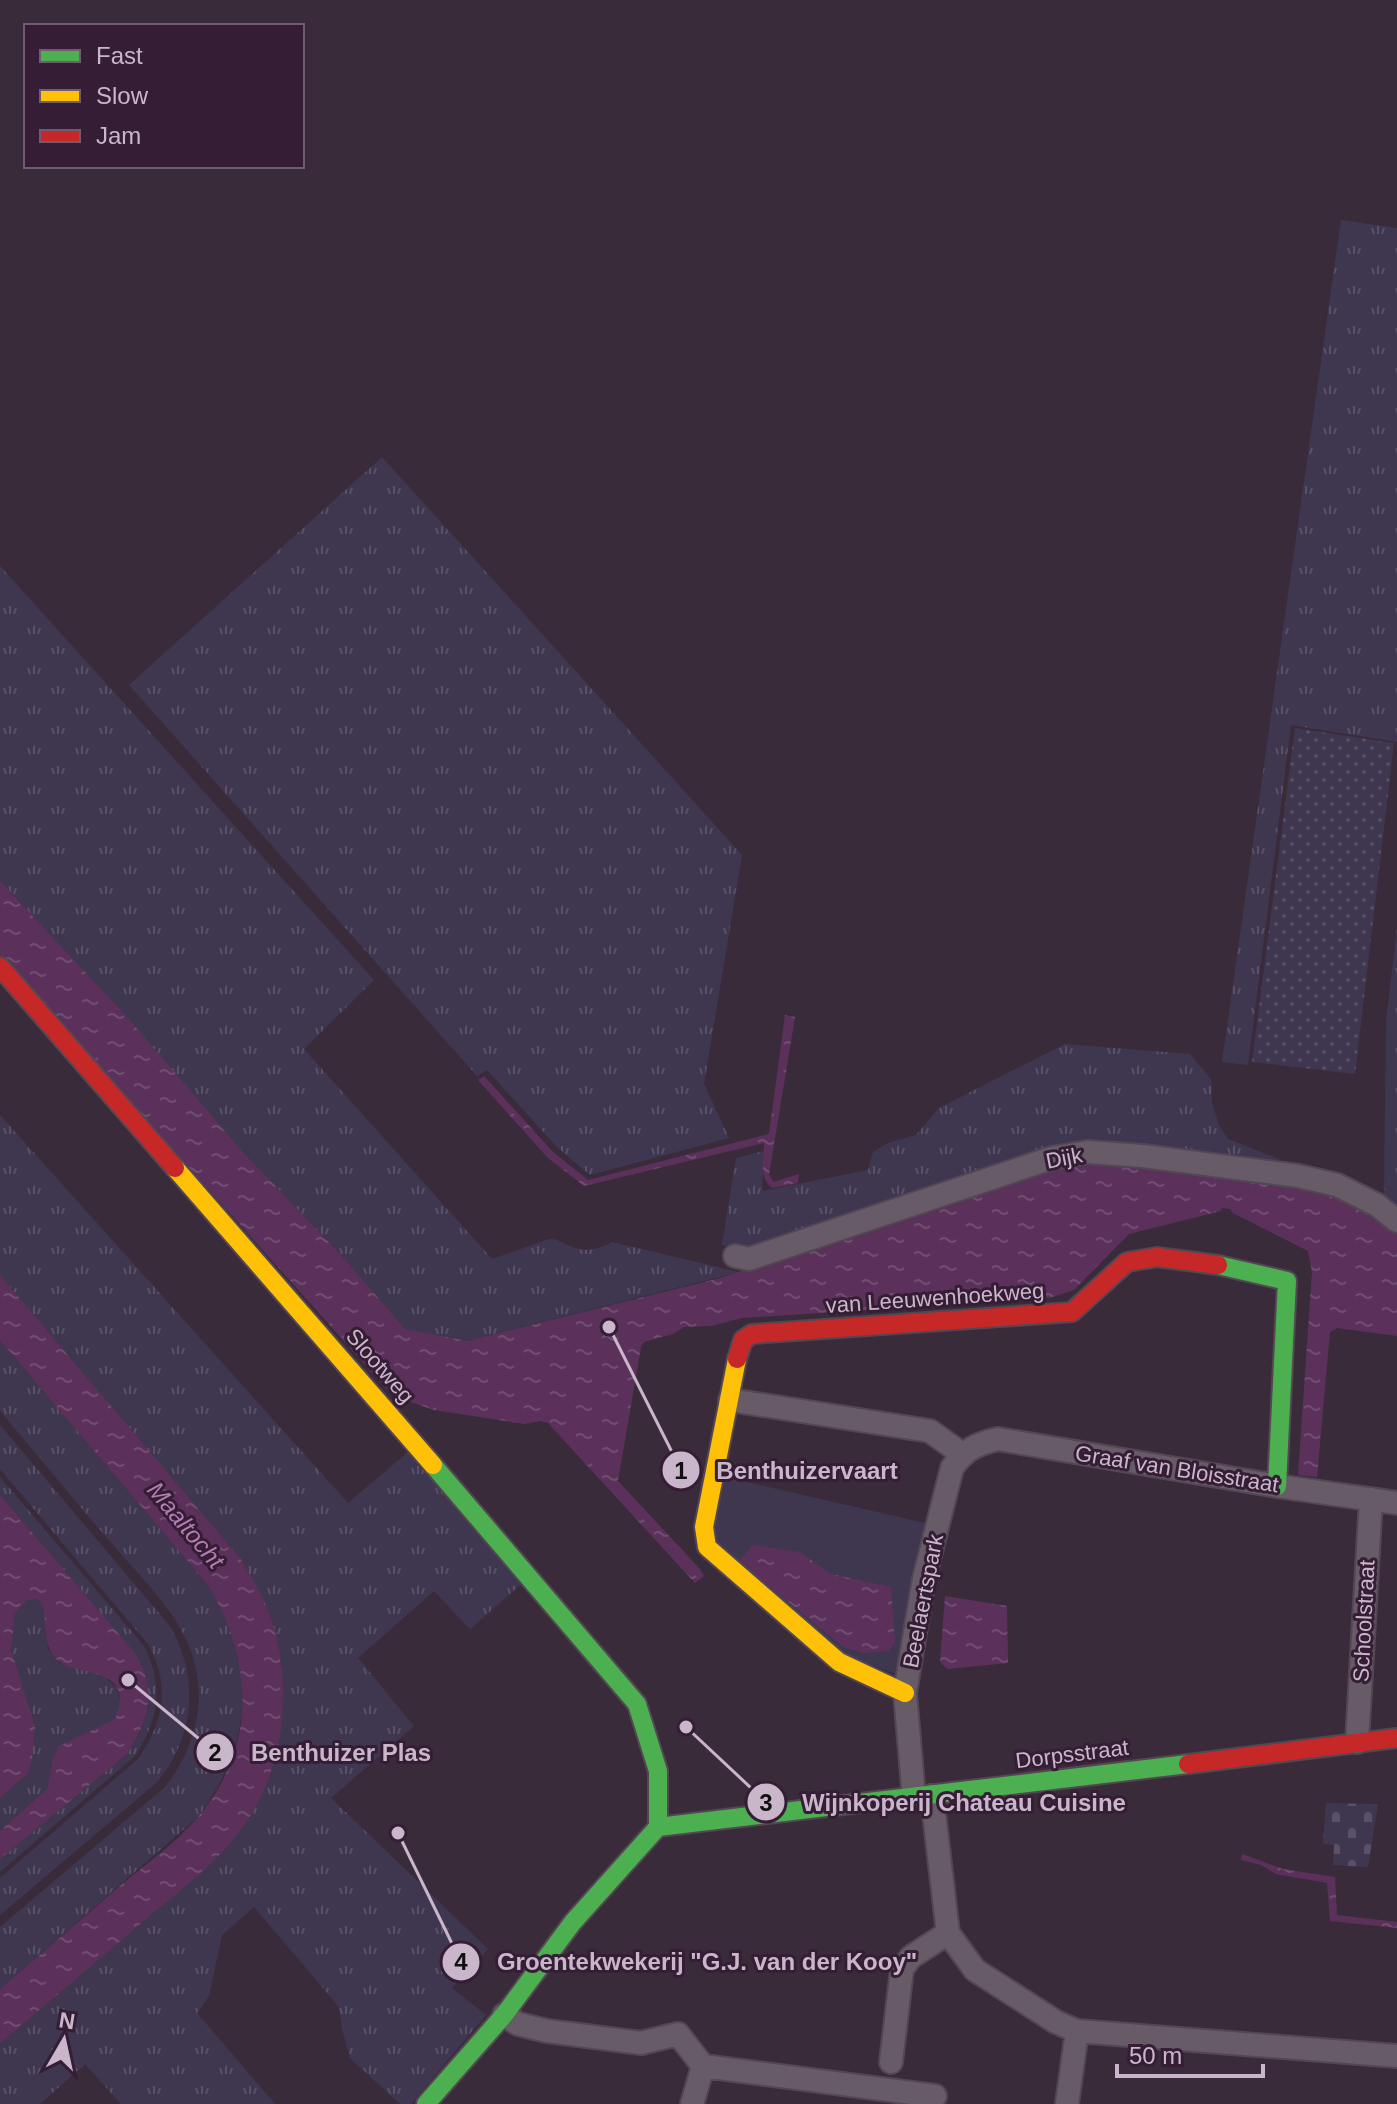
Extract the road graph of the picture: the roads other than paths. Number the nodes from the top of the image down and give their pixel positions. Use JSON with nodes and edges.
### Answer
{"nodes":[{"id":1,"x":0,"y":967,"type":"edge"},
{"id":2,"x":1397,"y":1221,"type":"edge"},
{"id":3,"x":735,"y":1256,"type":"dead end"},
{"id":4,"x":743,"y":1340,"type":"joint"},
{"id":5,"x":730,"y":1400,"type":"junction"},
{"id":6,"x":962,"y":1454,"type":"junction"},
{"id":7,"x":1277,"y":1486,"type":"junction"},
{"id":8,"x":1371,"y":1499,"type":"junction"},
{"id":9,"x":1397,"y":1503,"type":"edge"},
{"id":10,"x":905,"y":1693,"type":"junction"},
{"id":11,"x":1397,"y":1738,"type":"edge"},
{"id":12,"x":1357,"y":1742,"type":"junction"},
{"id":13,"x":923,"y":1797,"type":"junction"},
{"id":14,"x":658,"y":1827,"type":"junction"},
{"id":15,"x":948,"y":1933,"type":"junction"},
{"id":16,"x":504,"y":2015,"type":"junction"},
{"id":17,"x":1077,"y":2031,"type":"junction"},
{"id":18,"x":1397,"y":2056,"type":"edge"},
{"id":19,"x":891,"y":2062,"type":"dead end"},
{"id":20,"x":703,"y":2066,"type":"junction"},
{"id":21,"x":935,"y":2096,"type":"dead end"},
{"id":22,"x":426,"y":2104,"type":"edge"},
{"id":23,"x":692,"y":2104,"type":"edge"},
{"id":24,"x":1067,"y":2104,"type":"edge"}],
"edges":[{"from":1,"to":14,"type":"street","name":"Slootweg"},
{"from":2,"to":3,"type":"street","name":"Dijk"},
{"from":4,"to":5,"type":"street","name":"Beelaertspark"},
{"from":4,"to":7,"type":"street","name":"van Leeuwenhoekweg"},
{"from":5,"to":6,"type":"street"},
{"from":5,"to":10,"type":"street","name":"Beelaertspark"},
{"from":6,"to":7,"type":"street","name":"Graaf van Bloisstraat"},
{"from":6,"to":10,"type":"street","name":"Beelaertspark"},
{"from":7,"to":8,"type":"street","name":"Graaf van Bloisstraat"},
{"from":8,"to":9,"type":"street","name":"Graaf van Bloisstraat"},
{"from":8,"to":12,"type":"street","name":"Schoolstraat"},
{"from":10,"to":13,"type":"street"},
{"from":11,"to":12,"type":"street","name":"Dorpsstraat"},
{"from":12,"to":13,"type":"street","name":"Dorpsstraat"},
{"from":13,"to":14,"type":"street","name":"Dorpsstraat"},
{"from":13,"to":15,"type":"street"},
{"from":14,"to":16,"type":"street"},
{"from":15,"to":17,"type":"street"},
{"from":15,"to":19,"type":"street"},
{"from":16,"to":20,"type":"street"},
{"from":16,"to":22,"type":"street"},
{"from":17,"to":18,"type":"street"},
{"from":17,"to":24,"type":"street"},
{"from":20,"to":21,"type":"street"},
{"from":20,"to":23,"type":"street"}]}
